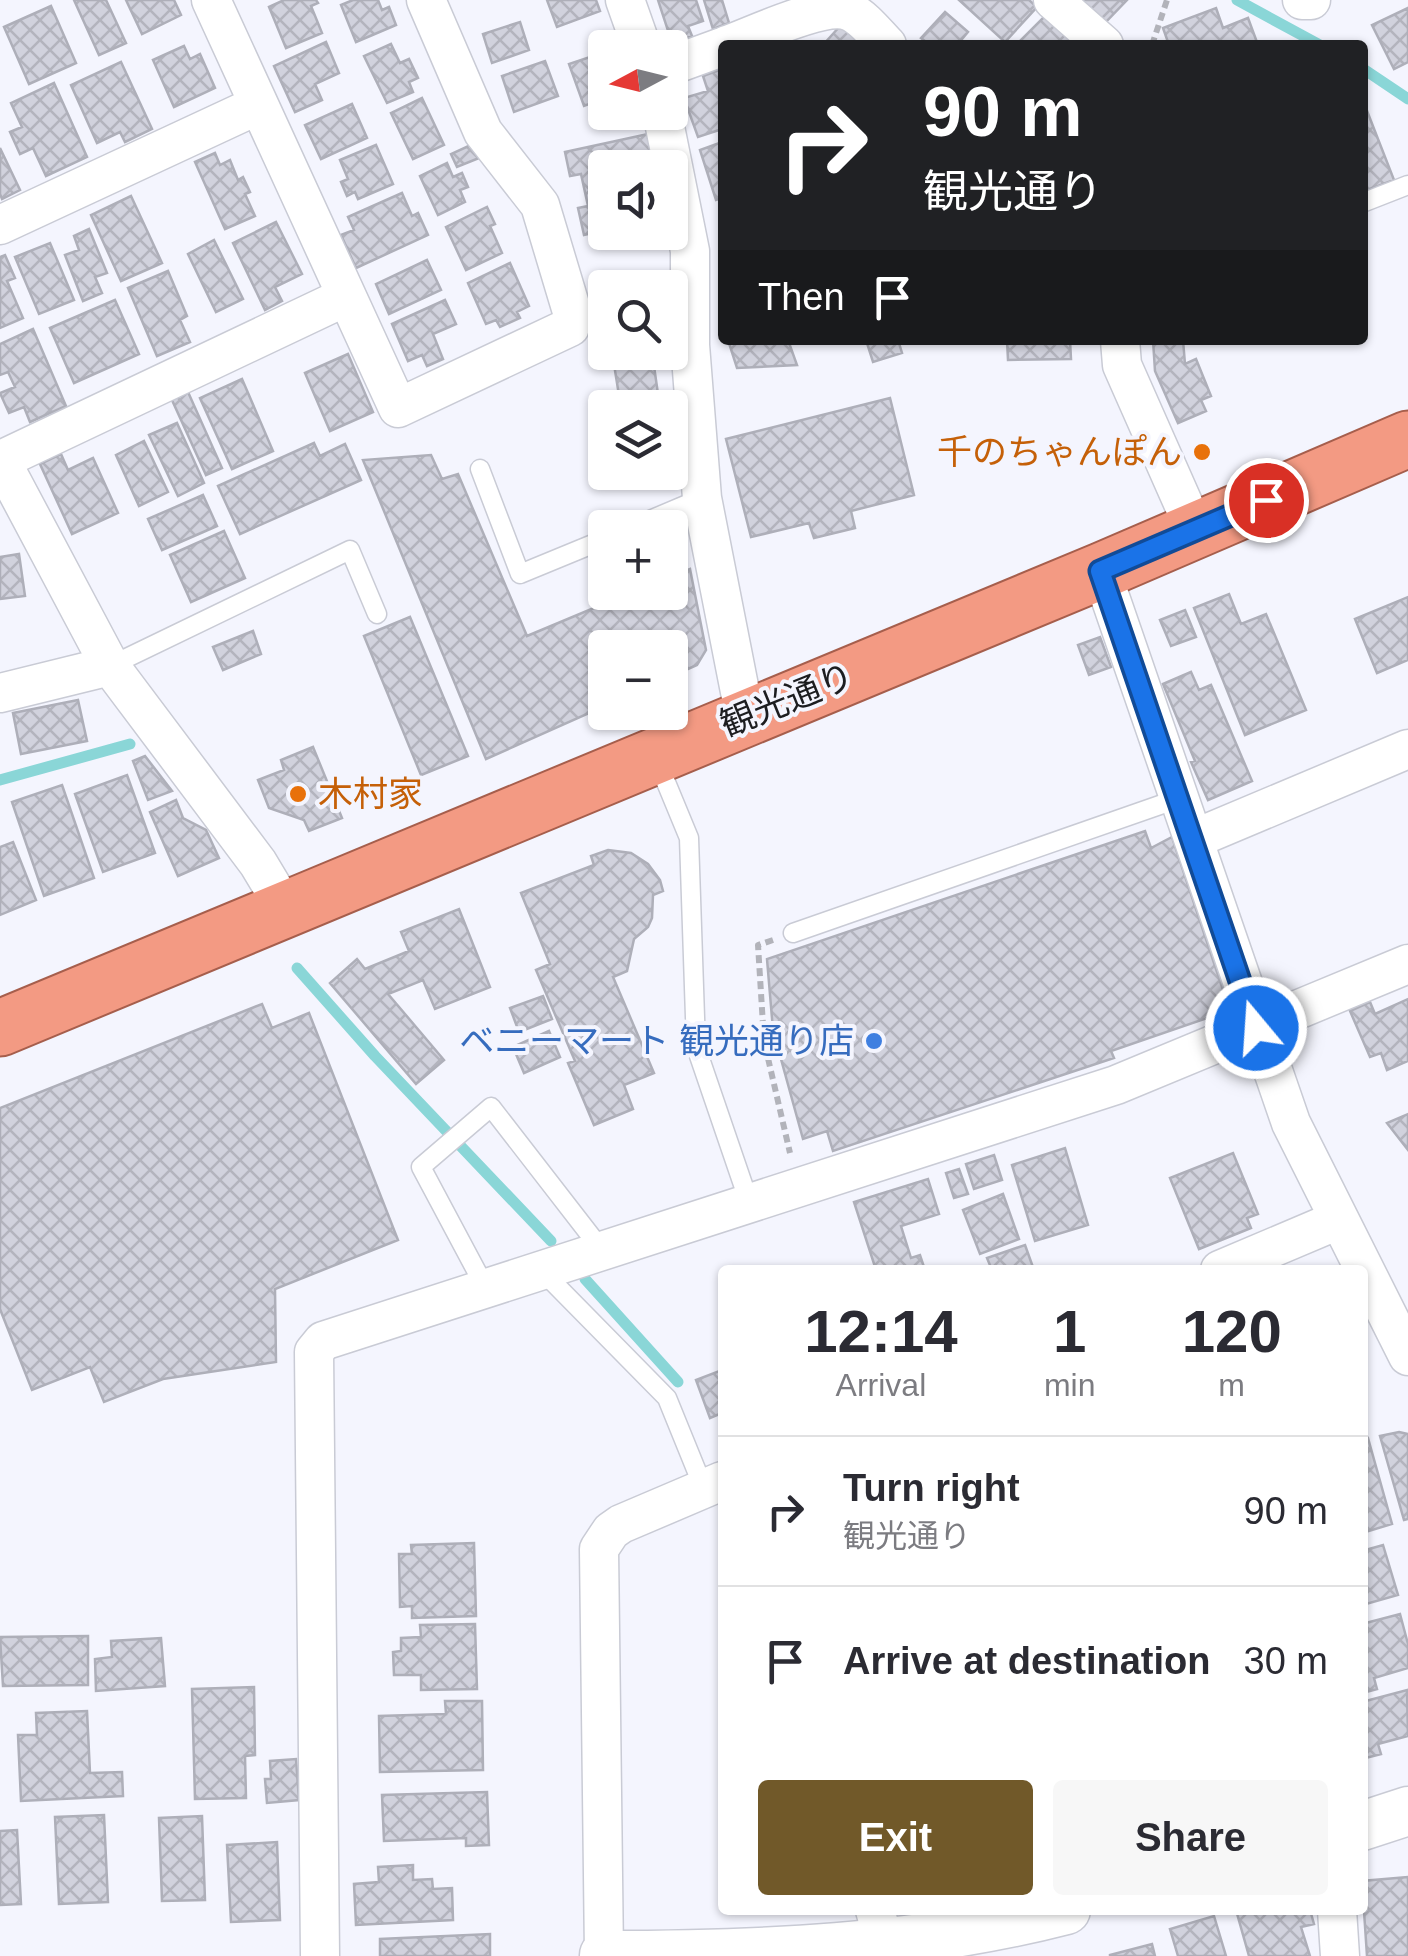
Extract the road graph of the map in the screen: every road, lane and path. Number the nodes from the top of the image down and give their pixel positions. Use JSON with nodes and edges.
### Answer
{"nodes":[{"id":1,"x":210,"y":0,"type":"edge"},
{"id":2,"x":426,"y":0,"type":"edge"},
{"id":3,"x":626,"y":0,"type":"edge"},
{"id":4,"x":1053,"y":0,"type":"edge"},
{"id":5,"x":1167,"y":0,"type":"edge"},
{"id":6,"x":1302,"y":0,"type":"edge"},
{"id":7,"x":1310,"y":0,"type":"edge"},
{"id":8,"x":636,"y":30,"type":"edge"},
{"id":9,"x":742,"y":40,"type":"edge"},
{"id":10,"x":882,"y":40,"type":"edge"},
{"id":11,"x":1098,"y":40,"type":"edge"},
{"id":12,"x":1154,"y":40,"type":"edge"},
{"id":13,"x":718,"y":49,"type":"edge"},
{"id":14,"x":688,"y":59,"type":"edge"},
{"id":15,"x":258,"y":104,"type":"junction"},
{"id":16,"x":668,"y":130,"type":"edge"},
{"id":17,"x":1408,"y":185,"type":"edge"},
{"id":18,"x":1368,"y":201,"type":"edge"},
{"id":19,"x":0,"y":225,"type":"edge"},
{"id":20,"x":706,"y":246,"type":"edge"},
{"id":21,"x":345,"y":297,"type":"junction"},
{"id":22,"x":1120,"y":345,"type":"edge"},
{"id":23,"x":1408,"y":440,"type":"edge"},
{"id":24,"x":0,"y":460,"type":"edge"},
{"id":25,"x":480,"y":469,"type":"dead end"},
{"id":26,"x":702,"y":498,"type":"junction"},
{"id":27,"x":11,"y":508,"type":"edge"},
{"id":28,"x":674,"y":510,"type":"edge"},
{"id":29,"x":1196,"y":530,"type":"junction"},
{"id":30,"x":588,"y":545,"type":"edge"},
{"id":31,"x":1100,"y":571,"type":"junction"},
{"id":32,"x":377,"y":614,"type":"dead end"},
{"id":33,"x":110,"y":666,"type":"junction"},
{"id":34,"x":0,"y":692,"type":"edge"},
{"id":35,"x":745,"y":717,"type":"junction"},
{"id":36,"x":1408,"y":749,"type":"edge"},
{"id":37,"x":655,"y":755,"type":"junction"},
{"id":38,"x":1180,"y":798,"type":"junction"},
{"id":39,"x":1194,"y":839,"type":"junction"},
{"id":40,"x":285,"y":908,"type":"junction"},
{"id":41,"x":793,"y":933,"type":"joint"},
{"id":42,"x":1408,"y":964,"type":"edge"},
{"id":43,"x":0,"y":1028,"type":"edge"},
{"id":44,"x":1256,"y":1028,"type":"junction"},
{"id":45,"x":798,"y":1186,"type":"junction"},
{"id":46,"x":749,"y":1202,"type":"junction"},
{"id":47,"x":1338,"y":1220,"type":"junction"},
{"id":48,"x":601,"y":1249,"type":"junction"},
{"id":49,"x":1232,"y":1265,"type":"edge"},
{"id":50,"x":1361,"y":1265,"type":"edge"},
{"id":51,"x":540,"y":1268,"type":"junction"},
{"id":52,"x":1368,"y":1278,"type":"edge"},
{"id":53,"x":485,"y":1287,"type":"junction"},
{"id":54,"x":1408,"y":1356,"type":"edge"},
{"id":55,"x":713,"y":1485,"type":"edge"},
{"id":56,"x":1408,"y":1811,"type":"edge"},
{"id":57,"x":1368,"y":1824,"type":"edge"},
{"id":58,"x":1042,"y":1915,"type":"edge"},
{"id":59,"x":1337,"y":1915,"type":"edge"},
{"id":60,"x":880,"y":1926,"type":"edge"},
{"id":61,"x":320,"y":1956,"type":"edge"},
{"id":62,"x":604,"y":1956,"type":"edge"},
{"id":63,"x":1340,"y":1956,"type":"edge"}],
"edges":[{"from":1,"to":15,"type":"street"},
{"from":2,"to":21,"type":"street"},
{"from":3,"to":8,"type":"street"},
{"from":4,"to":11,"type":"street"},
{"from":5,"to":12,"type":"path"},
{"from":6,"to":7,"type":"street"},
{"from":9,"to":10,"type":"street"},
{"from":13,"to":14,"type":"street"},
{"from":15,"to":19,"type":"street"},
{"from":15,"to":21,"type":"street"},
{"from":16,"to":20,"type":"street"},
{"from":17,"to":18,"type":"lane"},
{"from":20,"to":26,"type":"street"},
{"from":21,"to":24,"type":"street"},
{"from":22,"to":29,"type":"street"},
{"from":23,"to":29,"type":"highway","name":"観光通り"},
{"from":24,"to":27,"type":"street"},
{"from":25,"to":30,"type":"lane"},
{"from":26,"to":28,"type":"lane"},
{"from":26,"to":35,"type":"street"},
{"from":27,"to":33,"type":"street"},
{"from":29,"to":31,"type":"highway","name":"観光通り"},
{"from":31,"to":35,"type":"highway","name":"観光通り"},
{"from":31,"to":38,"type":"street"},
{"from":32,"to":33,"type":"lane"},
{"from":33,"to":34,"type":"street"},
{"from":33,"to":40,"type":"street"},
{"from":35,"to":37,"type":"highway","name":"観光通り"},
{"from":36,"to":39,"type":"street"},
{"from":37,"to":40,"type":"highway","name":"観光通り"},
{"from":37,"to":46,"type":"lane"},
{"from":38,"to":39,"type":"street"},
{"from":38,"to":41,"type":"lane"},
{"from":39,"to":44,"type":"street"},
{"from":40,"to":43,"type":"highway","name":"観光通り"},
{"from":41,"to":45,"type":"path"},
{"from":42,"to":44,"type":"street"},
{"from":44,"to":45,"type":"street"},
{"from":44,"to":47,"type":"street"},
{"from":45,"to":46,"type":"street"},
{"from":46,"to":48,"type":"street"},
{"from":47,"to":49,"type":"street"},
{"from":47,"to":50,"type":"street"},
{"from":48,"to":51,"type":"street"},
{"from":48,"to":53,"type":"lane"},
{"from":51,"to":53,"type":"street"},
{"from":51,"to":55,"type":"lane"},
{"from":52,"to":54,"type":"street"},
{"from":53,"to":61,"type":"street"},
{"from":55,"to":62,"type":"street"},
{"from":56,"to":57,"type":"street"},
{"from":58,"to":60,"type":"street"},
{"from":59,"to":63,"type":"street"},
{"from":60,"to":62,"type":"street"}]}
